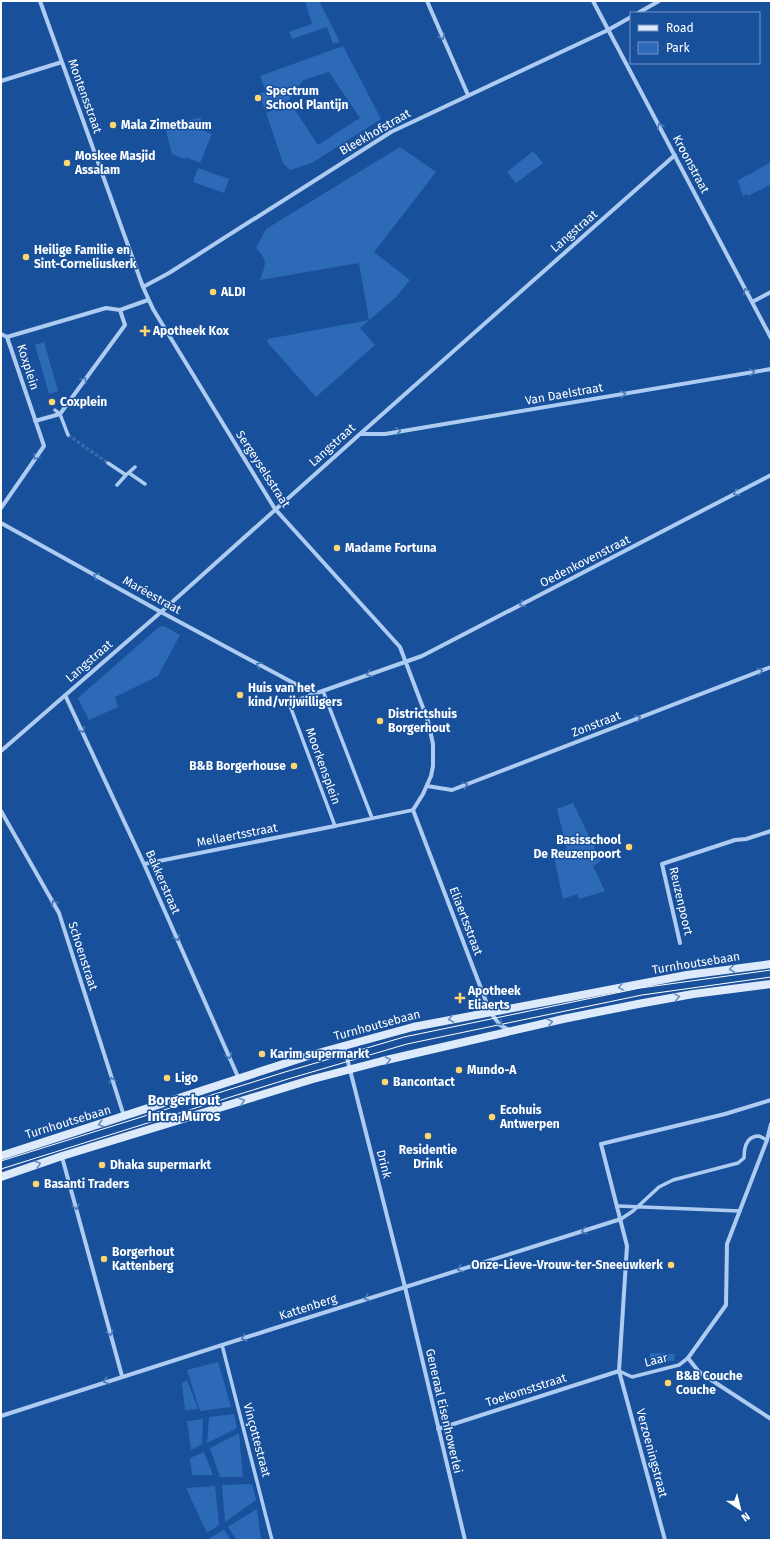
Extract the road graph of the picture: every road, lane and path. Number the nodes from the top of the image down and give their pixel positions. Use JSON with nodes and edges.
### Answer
{"nodes":[{"id":1,"x":40,"y":1,"type":"edge"},
{"id":2,"x":427,"y":1,"type":"edge"},
{"id":3,"x":593,"y":1,"type":"edge"},
{"id":4,"x":659,"y":1,"type":"edge"},
{"id":5,"x":640,"y":12,"type":"edge"},
{"id":6,"x":630,"y":18,"type":"edge"},
{"id":7,"x":608,"y":30,"type":"junction"},
{"id":8,"x":62,"y":62,"type":"junction"},
{"id":9,"x":1,"y":81,"type":"edge"},
{"id":10,"x":468,"y":95,"type":"junction"},
{"id":11,"x":675,"y":155,"type":"junction"},
{"id":12,"x":143,"y":287,"type":"junction"},
{"id":13,"x":771,"y":292,"type":"edge"},
{"id":14,"x":148,"y":300,"type":"junction"},
{"id":15,"x":752,"y":302,"type":"junction"},
{"id":16,"x":120,"y":310,"type":"junction"},
{"id":17,"x":1,"y":334,"type":"edge"},
{"id":18,"x":7,"y":337,"type":"junction"},
{"id":19,"x":771,"y":338,"type":"edge"},
{"id":20,"x":771,"y":369,"type":"edge"},
{"id":21,"x":55,"y":410,"type":"dead end"},
{"id":22,"x":60,"y":414,"type":"junction"},
{"id":23,"x":35,"y":421,"type":"junction"},
{"id":24,"x":360,"y":434,"type":"junction"},
{"id":25,"x":68,"y":435,"type":"tunnel mouth"},
{"id":26,"x":108,"y":463,"type":"tunnel mouth"},
{"id":27,"x":135,"y":467,"type":"dead end"},
{"id":28,"x":127,"y":474,"type":"junction"},
{"id":29,"x":771,"y":475,"type":"edge"},
{"id":30,"x":145,"y":484,"type":"dead end"},
{"id":31,"x":117,"y":485,"type":"dead end"},
{"id":32,"x":1,"y":508,"type":"edge"},
{"id":33,"x":275,"y":509,"type":"junction"},
{"id":34,"x":1,"y":523,"type":"edge"},
{"id":35,"x":161,"y":612,"type":"junction"},
{"id":36,"x":406,"y":661,"type":"junction"},
{"id":37,"x":771,"y":667,"type":"edge"},
{"id":38,"x":323,"y":691,"type":"junction"},
{"id":39,"x":314,"y":694,"type":"junction"},
{"id":40,"x":65,"y":695,"type":"junction"},
{"id":41,"x":1,"y":751,"type":"edge"},
{"id":42,"x":427,"y":786,"type":"junction"},
{"id":43,"x":413,"y":810,"type":"junction"},
{"id":44,"x":1,"y":811,"type":"edge"},
{"id":45,"x":372,"y":818,"type":"junction"},
{"id":46,"x":335,"y":826,"type":"junction"},
{"id":47,"x":771,"y":830,"type":"edge"},
{"id":48,"x":144,"y":864,"type":"junction"},
{"id":49,"x":680,"y":943,"type":"dead end"},
{"id":50,"x":771,"y":964,"type":"edge"},
{"id":51,"x":771,"y":984,"type":"edge"},
{"id":52,"x":490,"y":1012,"type":"junction"},
{"id":53,"x":512,"y":1031,"type":"junction"},
{"id":54,"x":344,"y":1046,"type":"junction"},
{"id":55,"x":350,"y":1069,"type":"junction"},
{"id":56,"x":240,"y":1079,"type":"junction"},
{"id":57,"x":771,"y":1100,"type":"edge"},
{"id":58,"x":124,"y":1117,"type":"junction"},
{"id":59,"x":771,"y":1124,"type":"edge"},
{"id":60,"x":769,"y":1142,"type":"edge"},
{"id":61,"x":1,"y":1156,"type":"edge"},
{"id":62,"x":62,"y":1156,"type":"junction"},
{"id":63,"x":1,"y":1176,"type":"edge"},
{"id":64,"x":618,"y":1206,"type":"junction"},
{"id":65,"x":637,"y":1207,"type":"junction"},
{"id":66,"x":740,"y":1211,"type":"junction"},
{"id":67,"x":621,"y":1220,"type":"junction"},
{"id":68,"x":405,"y":1286,"type":"junction"},
{"id":69,"x":222,"y":1344,"type":"junction"},
{"id":70,"x":688,"y":1358,"type":"junction"},
{"id":71,"x":619,"y":1371,"type":"junction"},
{"id":72,"x":122,"y":1376,"type":"junction"},
{"id":73,"x":1,"y":1416,"type":"edge"},
{"id":74,"x":771,"y":1419,"type":"edge"},
{"id":75,"x":438,"y":1429,"type":"junction"},
{"id":76,"x":272,"y":1540,"type":"edge"},
{"id":77,"x":464,"y":1540,"type":"edge"},
{"id":78,"x":665,"y":1540,"type":"edge"}],
"edges":[{"from":1,"to":8,"type":"street","name":"Montensstraat"},
{"from":2,"to":10,"type":"street","one_way":true},
{"from":3,"to":7,"type":"street","name":"Kroonstraat"},
{"from":4,"to":5,"type":"street"},
{"from":6,"to":7,"type":"street","name":"Bleekhofstraat"},
{"from":7,"to":10,"type":"street","name":"Bleekhofstraat"},
{"from":11,"to":7,"type":"street","name":"Kroonstraat","one_way":true},
{"from":8,"to":9,"type":"street"},
{"from":8,"to":12,"type":"street","name":"Montensstraat"},
{"from":10,"to":12,"type":"street","name":"Bleekhofstraat"},
{"from":15,"to":11,"type":"street","name":"Kroonstraat","one_way":true},
{"from":11,"to":24,"type":"street","name":"Langstraat"},
{"from":12,"to":14,"type":"street","name":"Sergeyselsstraat"},
{"from":13,"to":15,"type":"street"},
{"from":14,"to":16,"type":"street","name":"Koxplein"},
{"from":14,"to":33,"type":"street","name":"Sergeyselsstraat"},
{"from":15,"to":19,"type":"street","name":"Kroonstraat"},
{"from":16,"to":18,"type":"street","name":"Koxplein"},
{"from":22,"to":16,"type":"street","one_way":true},
{"from":17,"to":18,"type":"street"},
{"from":18,"to":23,"type":"street","name":"Koxplein"},
{"from":24,"to":20,"type":"street","name":"Van Daelstraat","one_way":true},
{"from":21,"to":22,"type":"street"},
{"from":22,"to":23,"type":"street"},
{"from":22,"to":25,"type":"street"},
{"from":23,"to":32,"type":"street","name":"Koxplein","one_way":true},
{"from":24,"to":33,"type":"street","name":"Langstraat"},
{"from":26,"to":28,"type":"street"},
{"from":27,"to":28,"type":"street"},
{"from":28,"to":30,"type":"street"},
{"from":28,"to":31,"type":"street"},
{"from":29,"to":36,"type":"street","name":"Oedenkovenstraat","one_way":true},
{"from":33,"to":35,"type":"street","name":"Langstraat"},
{"from":33,"to":36,"type":"street","name":"Sergeyselsstraat"},
{"from":35,"to":34,"type":"street","name":"Maréestraat","one_way":true},
{"from":39,"to":35,"type":"street","name":"Maréestraat","one_way":true},
{"from":35,"to":40,"type":"street","name":"Langstraat"},
{"from":36,"to":38,"type":"street","name":"Moorkensplein","one_way":true},
{"from":36,"to":42,"type":"street"},
{"from":42,"to":37,"type":"street","name":"Zonstraat","one_way":true},
{"from":38,"to":39,"type":"street","name":"Moorkensplein"},
{"from":38,"to":45,"type":"street"},
{"from":39,"to":46,"type":"street","name":"Moorkensplein"},
{"from":40,"to":41,"type":"street","name":"Langstraat"},
{"from":40,"to":48,"type":"street","name":"Bakkerstraat","one_way":true},
{"from":42,"to":43,"type":"street"},
{"from":43,"to":45,"type":"street"},
{"from":43,"to":52,"type":"street","name":"Eliaertsstraat"},
{"from":58,"to":44,"type":"street","name":"Schoenstraat","one_way":true},
{"from":45,"to":46,"type":"street"},
{"from":46,"to":48,"type":"street","name":"Mellaertsstraat"},
{"from":47,"to":49,"type":"street","name":"Reuzenpoort"},
{"from":48,"to":56,"type":"street","name":"Bakkerstraat","one_way":true},
{"from":50,"to":52,"type":"main road","name":"Turnhoutsebaan","one_way":true},
{"from":53,"to":51,"type":"main road","one_way":true},
{"from":52,"to":53,"type":"street","name":"Eliaertsstraat","one_way":true},
{"from":52,"to":54,"type":"main road","name":"Turnhoutsebaan","one_way":true},
{"from":55,"to":53,"type":"main road","one_way":true},
{"from":54,"to":55,"type":"street","name":"Drink"},
{"from":54,"to":56,"type":"main road","name":"Turnhoutsebaan"},
{"from":62,"to":55,"type":"main road","one_way":true},
{"from":55,"to":68,"type":"street","name":"Drink"},
{"from":56,"to":58,"type":"main road","name":"Turnhoutsebaan"},
{"from":57,"to":64,"type":"street"},
{"from":58,"to":61,"type":"main road","name":"Turnhoutsebaan","one_way":true},
{"from":59,"to":60,"type":"street","name":"Laar"},
{"from":60,"to":65,"type":"street"},
{"from":60,"to":66,"type":"street","name":"Laar"},
{"from":63,"to":62,"type":"main road","one_way":true},
{"from":62,"to":72,"type":"street","one_way":true},
{"from":64,"to":65,"type":"street"},
{"from":64,"to":67,"type":"street"},
{"from":65,"to":66,"type":"street"},
{"from":65,"to":67,"type":"street"},
{"from":66,"to":70,"type":"street","name":"Laar"},
{"from":67,"to":68,"type":"street","name":"Kattenberg","one_way":true},
{"from":67,"to":71,"type":"street"},
{"from":68,"to":69,"type":"street","name":"Kattenberg","one_way":true},
{"from":68,"to":75,"type":"street","name":"Generaal Eisenhowerlei"},
{"from":69,"to":72,"type":"street","name":"Kattenberg"},
{"from":69,"to":76,"type":"street","name":"Vinçottestraat"},
{"from":70,"to":71,"type":"street","name":"Laar"},
{"from":70,"to":74,"type":"street"},
{"from":71,"to":75,"type":"street","name":"Toekomststraat"},
{"from":71,"to":78,"type":"street","name":"Verzoeningstraat"},
{"from":72,"to":73,"type":"street","name":"Kattenberg","one_way":true},
{"from":75,"to":77,"type":"street","name":"Generaal Eisenhowerlei"}]}
